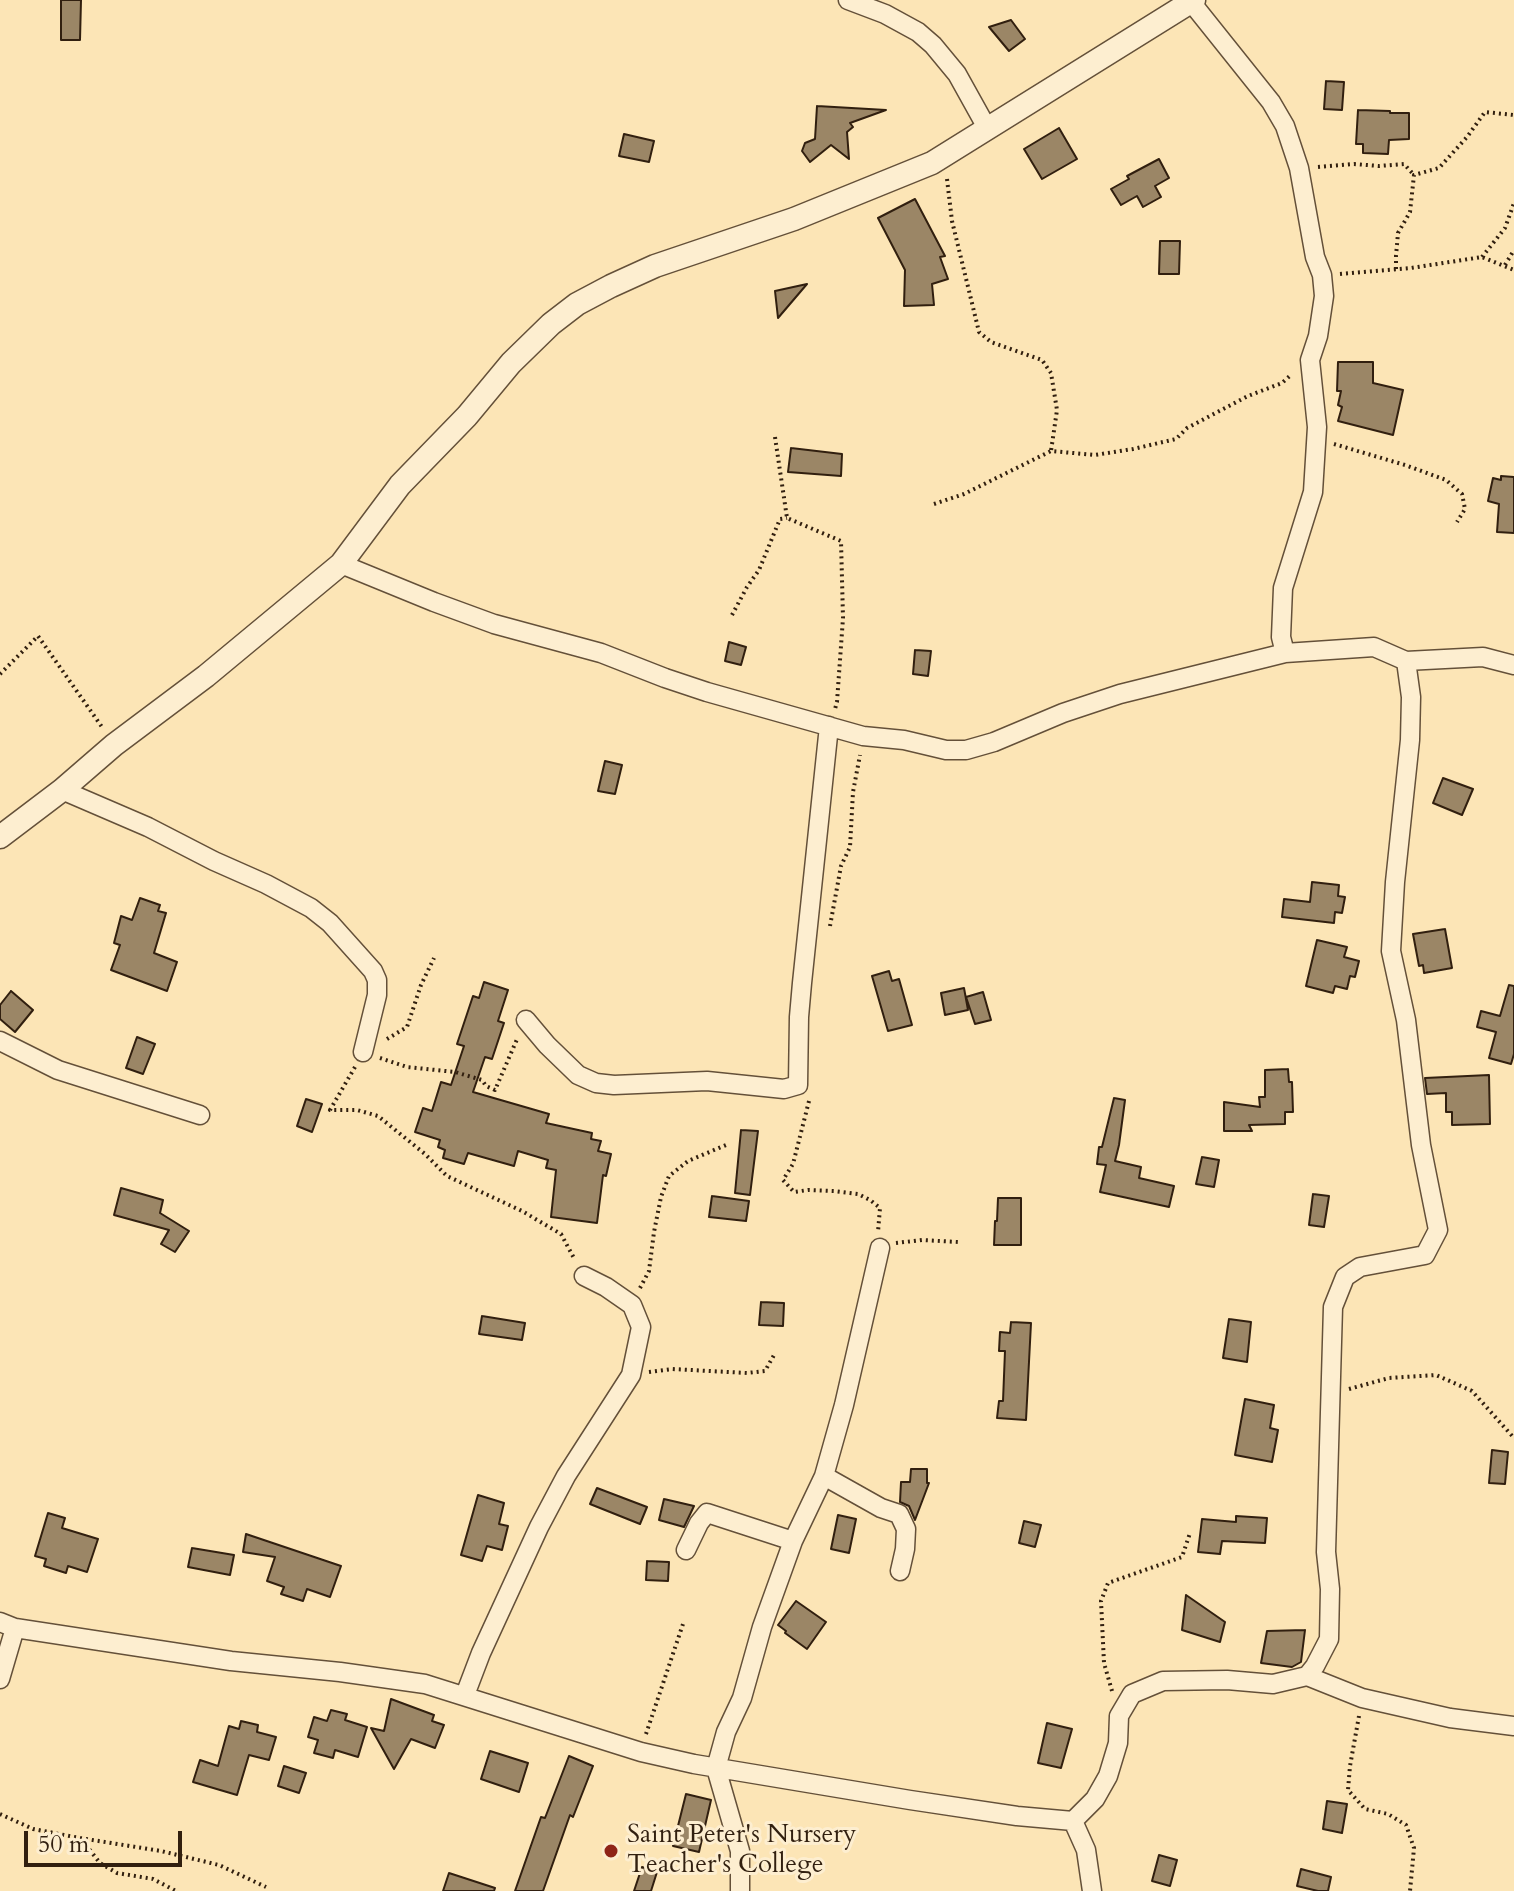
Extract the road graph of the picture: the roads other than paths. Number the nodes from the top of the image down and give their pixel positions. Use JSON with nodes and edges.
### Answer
{"nodes":[{"id":1,"x":848,"y":0,"type":"edge"},
{"id":2,"x":1193,"y":1,"type":"edge"},
{"id":3,"x":987,"y":128,"type":"junction"},
{"id":4,"x":341,"y":564,"type":"junction"},
{"id":5,"x":1285,"y":653,"type":"junction"},
{"id":6,"x":1406,"y":661,"type":"junction"},
{"id":7,"x":1514,"y":665,"type":"edge"},
{"id":8,"x":829,"y":726,"type":"junction"},
{"id":9,"x":62,"y":790,"type":"junction"},
{"id":10,"x":0,"y":837,"type":"edge"},
{"id":11,"x":526,"y":1020,"type":"road end"},
{"id":12,"x":0,"y":1041,"type":"edge"},
{"id":13,"x":363,"y":1052,"type":"road end"},
{"id":14,"x":200,"y":1115,"type":"dead end"},
{"id":15,"x":880,"y":1248,"type":"road end"},
{"id":16,"x":584,"y":1276,"type":"road end"},
{"id":17,"x":824,"y":1476,"type":"junction"},
{"id":18,"x":793,"y":1541,"type":"junction"},
{"id":19,"x":686,"y":1550,"type":"dead end"},
{"id":20,"x":900,"y":1571,"type":"dead end"},
{"id":21,"x":8,"y":1625,"type":"edge"},
{"id":22,"x":1307,"y":1676,"type":"junction"},
{"id":23,"x":0,"y":1679,"type":"edge"},
{"id":24,"x":465,"y":1695,"type":"junction"},
{"id":25,"x":1514,"y":1726,"type":"edge"},
{"id":26,"x":716,"y":1768,"type":"junction"},
{"id":27,"x":1073,"y":1821,"type":"junction"},
{"id":28,"x":740,"y":1891,"type":"edge"},
{"id":29,"x":1092,"y":1891,"type":"edge"}],
"edges":[{"from":1,"to":3,"type":"street"},
{"from":2,"to":3,"type":"street"},
{"from":2,"to":5,"type":"street"},
{"from":3,"to":4,"type":"street"},
{"from":4,"to":8,"type":"street"},
{"from":4,"to":9,"type":"street"},
{"from":5,"to":6,"type":"street"},
{"from":5,"to":8,"type":"street"},
{"from":6,"to":7,"type":"street"},
{"from":6,"to":22,"type":"street"},
{"from":8,"to":11,"type":"street"},
{"from":9,"to":10,"type":"street"},
{"from":9,"to":13,"type":"street"},
{"from":12,"to":14,"type":"street"},
{"from":15,"to":17,"type":"street"},
{"from":16,"to":24,"type":"street"},
{"from":17,"to":18,"type":"street"},
{"from":17,"to":20,"type":"street"},
{"from":18,"to":19,"type":"street"},
{"from":18,"to":26,"type":"street"},
{"from":21,"to":23,"type":"street"},
{"from":21,"to":24,"type":"street"},
{"from":22,"to":25,"type":"street"},
{"from":22,"to":27,"type":"street"},
{"from":24,"to":26,"type":"street"},
{"from":26,"to":27,"type":"street"},
{"from":26,"to":28,"type":"street"},
{"from":27,"to":29,"type":"street"}]}
